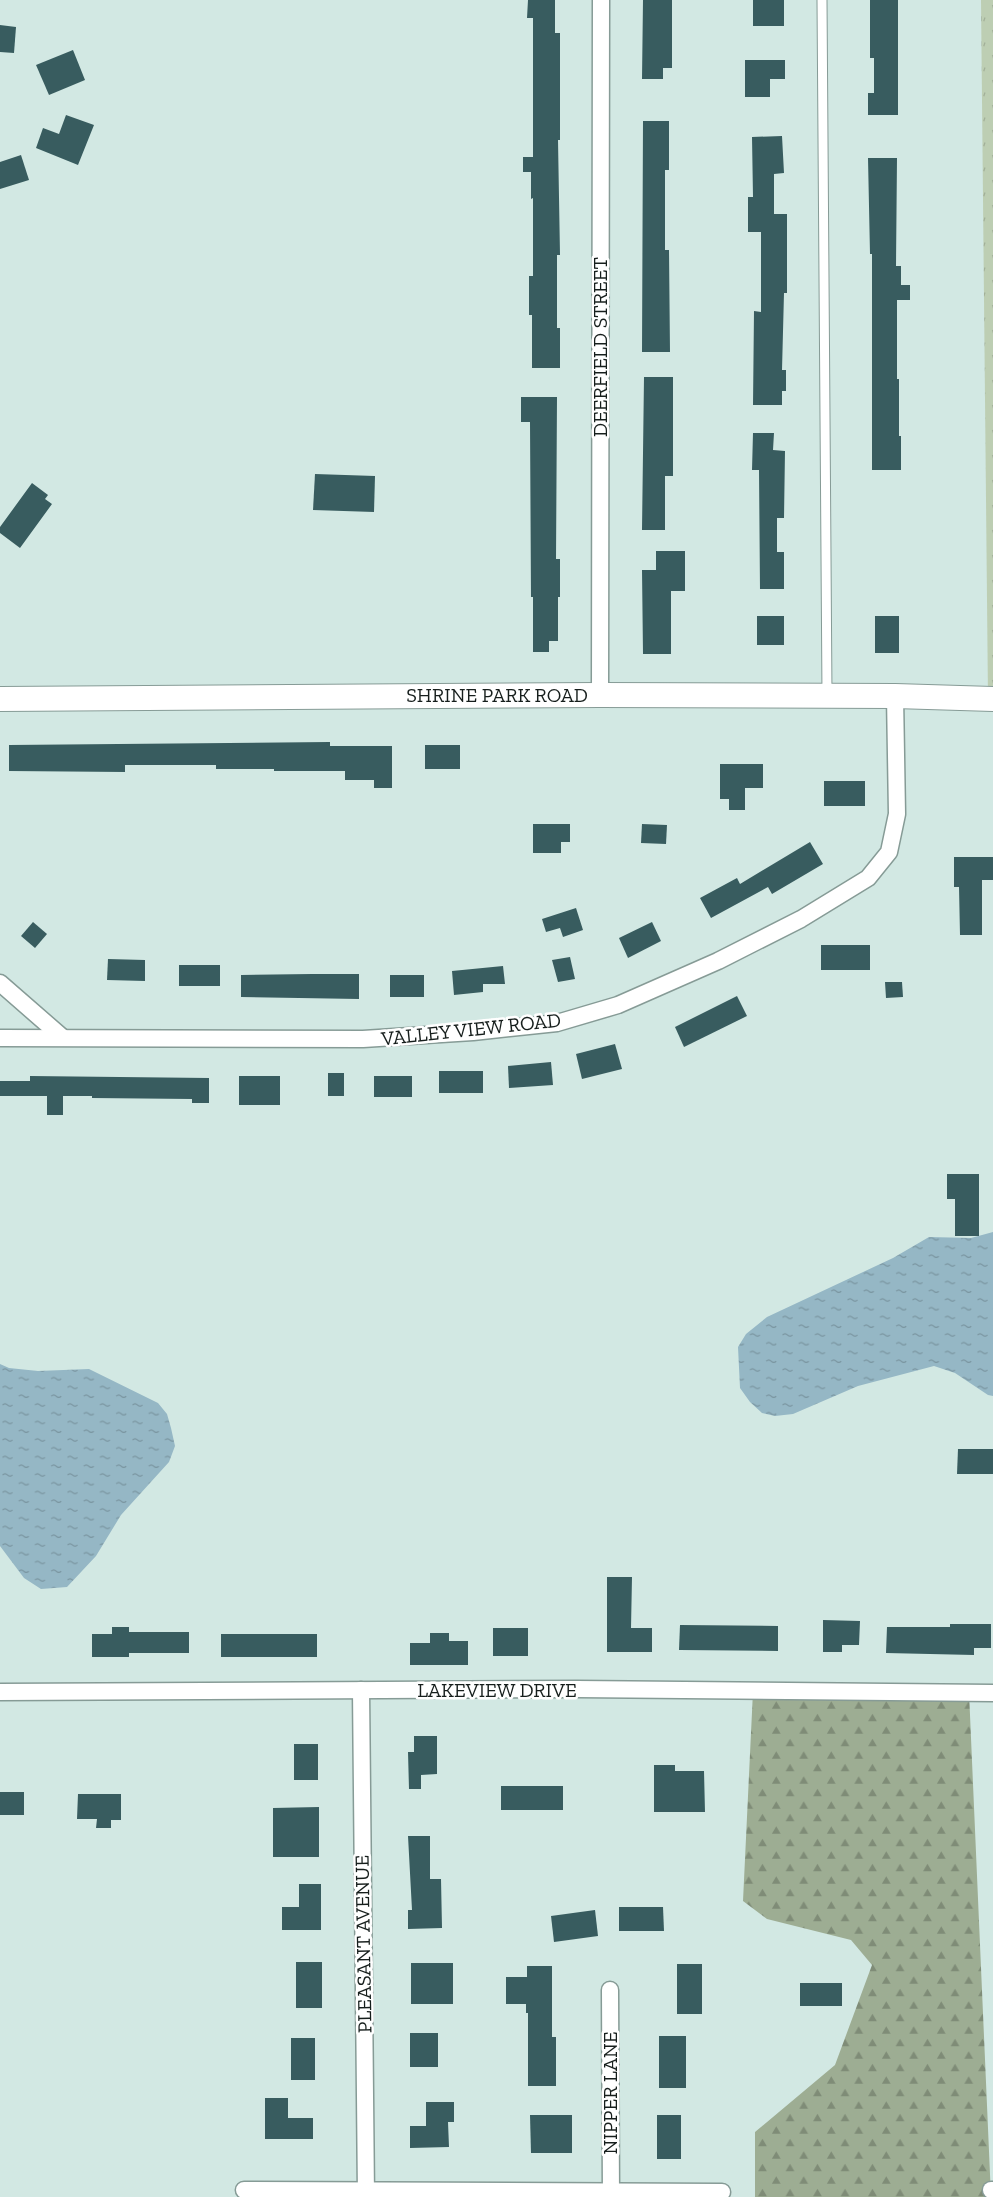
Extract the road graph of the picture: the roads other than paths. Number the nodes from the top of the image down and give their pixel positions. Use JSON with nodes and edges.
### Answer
{"nodes":[{"id":1,"x":601,"y":0,"type":"edge"},
{"id":2,"x":822,"y":0,"type":"edge"},
{"id":3,"x":600,"y":695,"type":"junction"},
{"id":4,"x":827,"y":696,"type":"junction"},
{"id":5,"x":895,"y":696,"type":"junction"},
{"id":6,"x":0,"y":698,"type":"edge"},
{"id":7,"x":993,"y":699,"type":"edge"},
{"id":8,"x":0,"y":983,"type":"edge"},
{"id":9,"x":62,"y":1037,"type":"junction"},
{"id":10,"x":0,"y":1038,"type":"edge"},
{"id":11,"x":361,"y":1690,"type":"junction"},
{"id":12,"x":0,"y":1692,"type":"edge"},
{"id":13,"x":993,"y":1693,"type":"edge"},
{"id":14,"x":610,"y":1990,"type":"dead end"},
{"id":15,"x":244,"y":2190,"type":"dead end"},
{"id":16,"x":722,"y":2192,"type":"dead end"},
{"id":17,"x":366,"y":2194,"type":"edge"},
{"id":18,"x":611,"y":2195,"type":"edge"}],
"edges":[{"from":1,"to":3,"type":"street","name":"DEERFIELD STREET"},
{"from":2,"to":4,"type":"lane"},
{"from":3,"to":4,"type":"street","name":"SHRINE PARK ROAD"},
{"from":3,"to":6,"type":"street","name":"SHRINE PARK ROAD"},
{"from":4,"to":5,"type":"street","name":"SHRINE PARK ROAD"},
{"from":5,"to":7,"type":"street","name":"SHRINE PARK ROAD"},
{"from":5,"to":9,"type":"street","name":"VALLEY VIEW ROAD"},
{"from":8,"to":9,"type":"street"},
{"from":9,"to":10,"type":"street","name":"VALLEY VIEW ROAD"},
{"from":11,"to":12,"type":"street","name":"LAKEVIEW DRIVE"},
{"from":11,"to":13,"type":"street","name":"LAKEVIEW DRIVE"},
{"from":11,"to":17,"type":"street","name":"PLEASANT AVENUE"},
{"from":14,"to":18,"type":"street","name":"NIPPER LANE"},
{"from":15,"to":17,"type":"street"},
{"from":16,"to":18,"type":"street"},
{"from":17,"to":18,"type":"street"}]}
